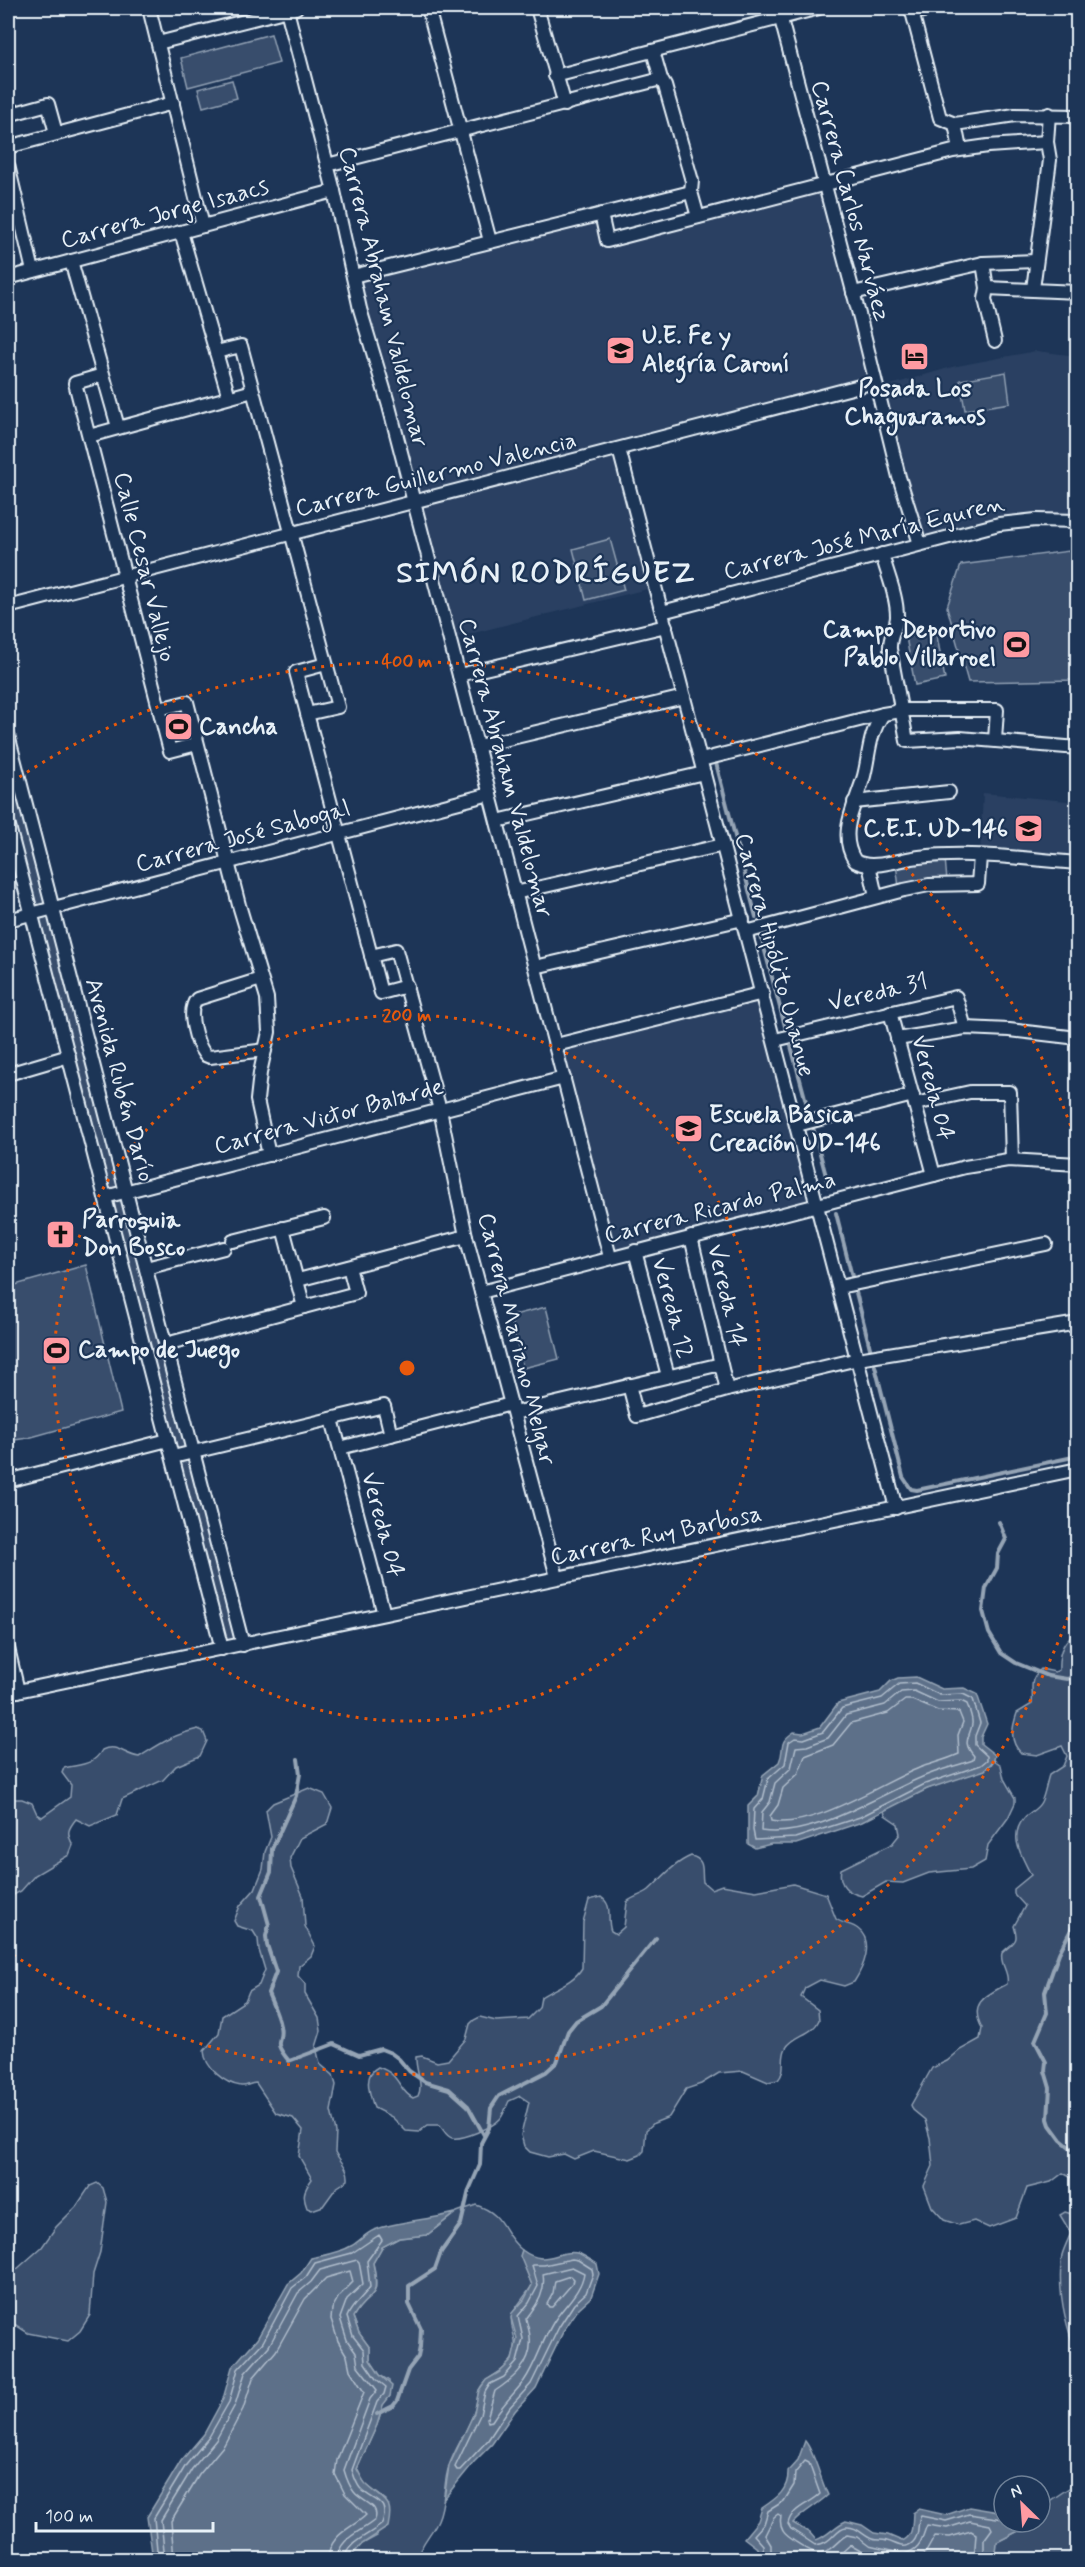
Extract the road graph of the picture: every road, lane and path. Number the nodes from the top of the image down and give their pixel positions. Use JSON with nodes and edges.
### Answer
{"nodes":[{"id":1,"x":149,"y":8,"type":"edge"},
{"id":2,"x":428,"y":8,"type":"edge"},
{"id":3,"x":537,"y":8,"type":"edge"},
{"id":4,"x":819,"y":8,"type":"edge"},
{"id":5,"x":939,"y":8,"type":"edge"},
{"id":6,"x":292,"y":9,"type":"edge"},
{"id":7,"x":912,"y":10,"type":"edge"},
{"id":8,"x":779,"y":12,"type":"edge"},
{"id":9,"x":158,"y":43,"type":"junction"},
{"id":10,"x":653,"y":51,"type":"junction"},
{"id":11,"x":555,"y":76,"type":"junction"},
{"id":12,"x":661,"y":80,"type":"junction"},
{"id":13,"x":173,"y":103,"type":"junction"},
{"id":14,"x":565,"y":105,"type":"junction"},
{"id":15,"x":1049,"y":114,"type":"junction"},
{"id":16,"x":8,"y":115,"type":"edge"},
{"id":17,"x":1077,"y":116,"type":"edge"},
{"id":18,"x":955,"y":124,"type":"junction"},
{"id":19,"x":461,"y":132,"type":"junction"},
{"id":20,"x":56,"y":133,"type":"junction"},
{"id":21,"x":1047,"y":142,"type":"junction"},
{"id":22,"x":8,"y":147,"type":"edge"},
{"id":23,"x":960,"y":149,"type":"junction"},
{"id":24,"x":8,"y":165,"type":"edge"},
{"id":25,"x":327,"y":165,"type":"junction"},
{"id":26,"x":824,"y":185,"type":"junction"},
{"id":27,"x":334,"y":191,"type":"junction"},
{"id":28,"x":691,"y":192,"type":"junction"},
{"id":29,"x":601,"y":214,"type":"junction"},
{"id":30,"x":698,"y":217,"type":"junction"},
{"id":31,"x":203,"y":226,"type":"junction"},
{"id":32,"x":181,"y":232,"type":"junction"},
{"id":33,"x":490,"y":241,"type":"junction"},
{"id":34,"x":71,"y":261,"type":"junction"},
{"id":35,"x":1036,"y":261,"type":"junction"},
{"id":36,"x":983,"y":263,"type":"junction"},
{"id":37,"x":33,"y":271,"type":"junction"},
{"id":38,"x":353,"y":276,"type":"junction"},
{"id":39,"x":8,"y":278,"type":"edge"},
{"id":40,"x":987,"y":288,"type":"junction"},
{"id":41,"x":1033,"y":289,"type":"junction"},
{"id":42,"x":1077,"y":292,"type":"edge"},
{"id":43,"x":853,"y":293,"type":"junction"},
{"id":44,"x":995,"y":341,"type":"dead end"},
{"id":45,"x":216,"y":352,"type":"junction"},
{"id":46,"x":103,"y":375,"type":"junction"},
{"id":47,"x":875,"y":382,"type":"junction"},
{"id":48,"x":253,"y":391,"type":"junction"},
{"id":49,"x":229,"y":397,"type":"junction"},
{"id":50,"x":118,"y":427,"type":"junction"},
{"id":51,"x":89,"y":436,"type":"junction"},
{"id":52,"x":619,"y":449,"type":"junction"},
{"id":53,"x":414,"y":502,"type":"junction"},
{"id":54,"x":1077,"y":521,"type":"edge"},
{"id":55,"x":290,"y":534,"type":"junction"},
{"id":56,"x":920,"y":544,"type":"junction"},
{"id":57,"x":882,"y":554,"type":"junction"},
{"id":58,"x":126,"y":577,"type":"junction"},
{"id":59,"x":8,"y":607,"type":"edge"},
{"id":60,"x":662,"y":612,"type":"junction"},
{"id":61,"x":666,"y":626,"type":"junction"},
{"id":62,"x":326,"y":664,"type":"junction"},
{"id":63,"x":459,"y":675,"type":"junction"},
{"id":64,"x":684,"y":697,"type":"junction"},
{"id":65,"x":159,"y":709,"type":"junction"},
{"id":66,"x":903,"y":710,"type":"junction"},
{"id":67,"x":308,"y":714,"type":"junction"},
{"id":68,"x":883,"y":714,"type":"junction"},
{"id":69,"x":8,"y":735,"type":"edge"},
{"id":70,"x":995,"y":740,"type":"junction"},
{"id":71,"x":197,"y":744,"type":"junction"},
{"id":72,"x":478,"y":746,"type":"junction"},
{"id":73,"x":1077,"y":748,"type":"edge"},
{"id":74,"x":701,"y":760,"type":"junction"},
{"id":75,"x":704,"y":773,"type":"junction"},
{"id":76,"x":948,"y":792,"type":"dead end"},
{"id":77,"x":490,"y":794,"type":"junction"},
{"id":78,"x":854,"y":802,"type":"junction"},
{"id":79,"x":497,"y":821,"type":"junction"},
{"id":80,"x":8,"y":823,"type":"edge"},
{"id":81,"x":338,"y":834,"type":"junction"},
{"id":82,"x":723,"y":845,"type":"junction"},
{"id":83,"x":980,"y":856,"type":"junction"},
{"id":84,"x":228,"y":862,"type":"junction"},
{"id":85,"x":1077,"y":863,"type":"edge"},
{"id":86,"x":869,"y":866,"type":"junction"},
{"id":87,"x":515,"y":893,"type":"junction"},
{"id":88,"x":876,"y":896,"type":"junction"},
{"id":89,"x":52,"y":908,"type":"junction"},
{"id":90,"x":31,"y":914,"type":"junction"},
{"id":91,"x":8,"y":920,"type":"edge"},
{"id":92,"x":744,"y":926,"type":"junction"},
{"id":93,"x":370,"y":956,"type":"junction"},
{"id":94,"x":535,"y":967,"type":"junction"},
{"id":95,"x":261,"y":979,"type":"junction"},
{"id":96,"x":407,"y":986,"type":"junction"},
{"id":97,"x":763,"y":993,"type":"junction"},
{"id":98,"x":890,"y":1012,"type":"junction"},
{"id":99,"x":965,"y":1028,"type":"junction"},
{"id":100,"x":1077,"y":1038,"type":"edge"},
{"id":101,"x":897,"y":1039,"type":"junction"},
{"id":102,"x":775,"y":1040,"type":"junction"},
{"id":103,"x":556,"y":1045,"type":"junction"},
{"id":104,"x":265,"y":1050,"type":"junction"},
{"id":105,"x":69,"y":1056,"type":"junction"},
{"id":106,"x":8,"y":1074,"type":"edge"},
{"id":107,"x":564,"y":1078,"type":"junction"},
{"id":108,"x":914,"y":1100,"type":"junction"},
{"id":109,"x":440,"y":1110,"type":"junction"},
{"id":110,"x":806,"y":1123,"type":"junction"},
{"id":111,"x":269,"y":1155,"type":"junction"},
{"id":112,"x":1012,"y":1160,"type":"junction"},
{"id":113,"x":1077,"y":1164,"type":"edge"},
{"id":114,"x":934,"y":1175,"type":"junction"},
{"id":115,"x":126,"y":1192,"type":"junction"},
{"id":116,"x":105,"y":1197,"type":"junction"},
{"id":117,"x":818,"y":1205,"type":"junction"},
{"id":118,"x":324,"y":1218,"type":"dead end"},
{"id":119,"x":284,"y":1228,"type":"junction"},
{"id":120,"x":466,"y":1236,"type":"junction"},
{"id":121,"x":691,"y":1237,"type":"junction"},
{"id":122,"x":1046,"y":1244,"type":"dead end"},
{"id":123,"x":635,"y":1251,"type":"junction"},
{"id":124,"x":610,"y":1257,"type":"junction"},
{"id":125,"x":349,"y":1267,"type":"junction"},
{"id":126,"x":146,"y":1268,"type":"junction"},
{"id":127,"x":298,"y":1280,"type":"junction"},
{"id":128,"x":849,"y":1285,"type":"junction"},
{"id":129,"x":481,"y":1292,"type":"junction"},
{"id":130,"x":304,"y":1307,"type":"junction"},
{"id":131,"x":1077,"y":1323,"type":"edge"},
{"id":132,"x":166,"y":1344,"type":"junction"},
{"id":133,"x":858,"y":1359,"type":"junction"},
{"id":134,"x":721,"y":1364,"type":"junction"},
{"id":135,"x":668,"y":1376,"type":"junction"},
{"id":136,"x":629,"y":1385,"type":"junction"},
{"id":137,"x":727,"y":1390,"type":"junction"},
{"id":138,"x":512,"y":1409,"type":"junction"},
{"id":139,"x":333,"y":1419,"type":"junction"},
{"id":140,"x":391,"y":1435,"type":"junction"},
{"id":141,"x":168,"y":1440,"type":"junction"},
{"id":142,"x":340,"y":1448,"type":"junction"},
{"id":143,"x":194,"y":1452,"type":"junction"},
{"id":144,"x":173,"y":1457,"type":"junction"},
{"id":145,"x":1077,"y":1469,"type":"edge"},
{"id":146,"x":8,"y":1481,"type":"edge"},
{"id":147,"x":896,"y":1508,"type":"junction"},
{"id":148,"x":557,"y":1577,"type":"junction"},
{"id":149,"x":384,"y":1614,"type":"junction"},
{"id":150,"x":243,"y":1645,"type":"junction"},
{"id":151,"x":8,"y":1648,"type":"edge"},
{"id":152,"x":222,"y":1649,"type":"junction"},
{"id":153,"x":13,"y":1692,"type":"edge"}],
"edges":[{"from":1,"to":9,"type":"street"},
{"from":2,"to":19,"type":"street"},
{"from":3,"to":11,"type":"street"},
{"from":4,"to":8,"type":"street"},
{"from":5,"to":7,"type":"street"},
{"from":6,"to":9,"type":"street"},
{"from":6,"to":25,"type":"street","name":"Carrera Abraham Valdelomar"},
{"from":7,"to":18,"type":"street"},
{"from":8,"to":10,"type":"street"},
{"from":8,"to":26,"type":"street","name":"Carrera Carlos Narváez"},
{"from":9,"to":13,"type":"street"},
{"from":10,"to":11,"type":"street"},
{"from":10,"to":12,"type":"street"},
{"from":11,"to":14,"type":"street"},
{"from":12,"to":14,"type":"street"},
{"from":12,"to":28,"type":"street"},
{"from":13,"to":20,"type":"street"},
{"from":13,"to":31,"type":"street"},
{"from":14,"to":19,"type":"street"},
{"from":15,"to":17,"type":"street"},
{"from":15,"to":18,"type":"street"},
{"from":15,"to":21,"type":"street"},
{"from":16,"to":20,"type":"street"},
{"from":18,"to":23,"type":"street"},
{"from":19,"to":25,"type":"street"},
{"from":19,"to":33,"type":"street"},
{"from":20,"to":22,"type":"street"},
{"from":21,"to":23,"type":"street"},
{"from":21,"to":35,"type":"street"},
{"from":23,"to":26,"type":"street"},
{"from":24,"to":37,"type":"street"},
{"from":25,"to":27,"type":"street","name":"Carrera Abraham Valdelomar"},
{"from":26,"to":30,"type":"street"},
{"from":26,"to":43,"type":"street","name":"Carrera Carlos Narváez"},
{"from":27,"to":31,"type":"street","name":"Carrera Jorge Isaacs"},
{"from":27,"to":38,"type":"street","name":"Carrera Abraham Valdelomar"},
{"from":28,"to":29,"type":"street"},
{"from":28,"to":30,"type":"street"},
{"from":29,"to":30,"type":"street"},
{"from":29,"to":33,"type":"street"},
{"from":31,"to":32,"type":"street","name":"Carrera Jorge Isaacs"},
{"from":32,"to":34,"type":"street","name":"Carrera Jorge Isaacs"},
{"from":32,"to":45,"type":"street"},
{"from":33,"to":38,"type":"street"},
{"from":34,"to":37,"type":"street","name":"Carrera Jorge Isaacs"},
{"from":34,"to":46,"type":"street"},
{"from":35,"to":36,"type":"street"},
{"from":35,"to":41,"type":"street"},
{"from":36,"to":40,"type":"street"},
{"from":36,"to":43,"type":"street"},
{"from":37,"to":39,"type":"street","name":"Carrera Jorge Isaacs"},
{"from":38,"to":53,"type":"street","name":"Carrera Abraham Valdelomar"},
{"from":40,"to":41,"type":"street"},
{"from":40,"to":44,"type":"street"},
{"from":41,"to":42,"type":"street"},
{"from":43,"to":47,"type":"street","name":"Carrera Carlos Narváez"},
{"from":45,"to":48,"type":"street"},
{"from":45,"to":49,"type":"street"},
{"from":46,"to":50,"type":"street"},
{"from":46,"to":51,"type":"street","name":"Calle Cesar Vallejo"},
{"from":47,"to":52,"type":"street","name":"Carrera Guillermo Valencia"},
{"from":47,"to":56,"type":"street","name":"Carrera Carlos Narváez"},
{"from":48,"to":49,"type":"street"},
{"from":48,"to":55,"type":"street"},
{"from":49,"to":50,"type":"street"},
{"from":50,"to":51,"type":"street"},
{"from":51,"to":58,"type":"street","name":"Calle Cesar Vallejo"},
{"from":52,"to":53,"type":"street","name":"Carrera Guillermo Valencia"},
{"from":52,"to":60,"type":"street","name":"Carrera Hipólito Unanue"},
{"from":53,"to":55,"type":"street","name":"Carrera Guillermo Valencia"},
{"from":53,"to":63,"type":"street","name":"Carrera Abraham Valdelomar"},
{"from":54,"to":56,"type":"street","name":"Carrera José María Eguren"},
{"from":55,"to":58,"type":"street","name":"Carrera Guillermo Valencia"},
{"from":55,"to":62,"type":"street"},
{"from":56,"to":57,"type":"street","name":"Carrera José María Eguren"},
{"from":57,"to":60,"type":"street","name":"Carrera José María Eguren"},
{"from":57,"to":66,"type":"street"},
{"from":58,"to":59,"type":"street","name":"Carrera Guillermo Valencia"},
{"from":58,"to":65,"type":"street","name":"Calle Cesar Vallejo"},
{"from":60,"to":61,"type":"street","name":"Carrera Hipólito Unanue"},
{"from":61,"to":63,"type":"street"},
{"from":61,"to":64,"type":"street","name":"Carrera Hipólito Unanue"},
{"from":62,"to":67,"type":"street"},
{"from":62,"to":67,"type":"street"},
{"from":63,"to":72,"type":"street","name":"Carrera Abraham Valdelomar"},
{"from":64,"to":72,"type":"street"},
{"from":64,"to":74,"type":"street","name":"Carrera Hipólito Unanue"},
{"from":65,"to":71,"type":"street","name":"Calle Cesar Vallejo"},
{"from":65,"to":71,"type":"street"},
{"from":66,"to":68,"type":"street"},
{"from":66,"to":70,"type":"street"},
{"from":66,"to":70,"type":"street"},
{"from":67,"to":81,"type":"street"},
{"from":68,"to":74,"type":"street"},
{"from":68,"to":78,"type":"street"},
{"from":69,"to":89,"type":"street","name":"Avenida Rubén Darío"},
{"from":70,"to":73,"type":"street"},
{"from":71,"to":84,"type":"street"},
{"from":72,"to":77,"type":"street","name":"Carrera Abraham Valdelomar"},
{"from":74,"to":75,"type":"street","name":"Carrera Hipólito Unanue"},
{"from":75,"to":79,"type":"street"},
{"from":75,"to":82,"type":"street","name":"Carrera Hipólito Unanue"},
{"from":76,"to":78,"type":"street"},
{"from":77,"to":79,"type":"street","name":"Carrera Abraham Valdelomar"},
{"from":77,"to":81,"type":"street","name":"Carrera José Sabogal"},
{"from":78,"to":86,"type":"street"},
{"from":79,"to":87,"type":"street","name":"Carrera Abraham Valdelomar"},
{"from":80,"to":90,"type":"street","name":"Avenida Rubén Darío"},
{"from":81,"to":84,"type":"street","name":"Carrera José Sabogal"},
{"from":81,"to":93,"type":"street"},
{"from":82,"to":87,"type":"street"},
{"from":82,"to":92,"type":"street","name":"Carrera Hipólito Unanue"},
{"from":83,"to":85,"type":"street"},
{"from":83,"to":86,"type":"street"},
{"from":83,"to":88,"type":"street"},
{"from":84,"to":89,"type":"street","name":"Carrera José Sabogal"},
{"from":84,"to":95,"type":"street"},
{"from":86,"to":88,"type":"street"},
{"from":87,"to":94,"type":"street","name":"Carrera Abraham Valdelomar"},
{"from":88,"to":92,"type":"street"},
{"from":89,"to":90,"type":"street","name":"Carrera José Sabogal"},
{"from":89,"to":115,"type":"street","name":"Avenida Rubén Darío"},
{"from":90,"to":91,"type":"street","name":"Carrera José Sabogal"},
{"from":90,"to":105,"type":"street","name":"Avenida Rubén Darío"},
{"from":92,"to":94,"type":"street"},
{"from":92,"to":97,"type":"street","name":"Carrera Hipólito Unanue"},
{"from":93,"to":96,"type":"street","name":"Carrera Mariano Melgar"},
{"from":93,"to":96,"type":"street"},
{"from":94,"to":103,"type":"street","name":"Carrera Abraham Valdelomar"},
{"from":95,"to":104,"type":"street"},
{"from":95,"to":104,"type":"street"},
{"from":96,"to":109,"type":"street","name":"Carrera Mariano Melgar"},
{"from":97,"to":102,"type":"street","name":"Carrera Hipólito Unanue"},
{"from":97,"to":103,"type":"street"},
{"from":98,"to":99,"type":"street","name":"Vereda 31"},
{"from":98,"to":101,"type":"street","name":"Vereda 04"},
{"from":98,"to":102,"type":"street","name":"Vereda 31"},
{"from":99,"to":100,"type":"street","name":"Vereda 31"},
{"from":99,"to":101,"type":"street","name":"Vereda 31"},
{"from":101,"to":108,"type":"street","name":"Vereda 04"},
{"from":102,"to":110,"type":"street","name":"Carrera Hipólito Unanue"},
{"from":103,"to":107,"type":"street","name":"Carrera Abraham Valdelomar"},
{"from":104,"to":111,"type":"street"},
{"from":105,"to":106,"type":"street"},
{"from":105,"to":116,"type":"street","name":"Avenida Rubén Darío"},
{"from":107,"to":109,"type":"street","name":"Carrera Victor Balarde"},
{"from":107,"to":124,"type":"street","name":"Carrera Abraham Valdelomar"},
{"from":108,"to":110,"type":"street"},
{"from":108,"to":112,"type":"street"},
{"from":108,"to":114,"type":"street","name":"Vereda 04"},
{"from":109,"to":111,"type":"street","name":"Carrera Victor Balarde"},
{"from":109,"to":120,"type":"street","name":"Carrera Mariano Melgar"},
{"from":110,"to":117,"type":"street","name":"Carrera Hipólito Unanue"},
{"from":111,"to":115,"type":"street","name":"Carrera Victor Balarde"},
{"from":112,"to":113,"type":"street","name":"Carrera Ricardo Palma"},
{"from":112,"to":114,"type":"street","name":"Carrera Ricardo Palma"},
{"from":114,"to":117,"type":"street","name":"Carrera Ricardo Palma"},
{"from":115,"to":116,"type":"street","name":"Carrera Victor Balarde"},
{"from":115,"to":126,"type":"street","name":"Avenida Rubén Darío"},
{"from":116,"to":141,"type":"street","name":"Avenida Rubén Darío"},
{"from":117,"to":121,"type":"street","name":"Carrera Ricardo Palma"},
{"from":117,"to":128,"type":"street","name":"Carrera Hipólito Unanue"},
{"from":118,"to":119,"type":"street"},
{"from":119,"to":126,"type":"street"},
{"from":119,"to":127,"type":"street"},
{"from":120,"to":125,"type":"street"},
{"from":120,"to":129,"type":"street","name":"Carrera Mariano Melgar"},
{"from":121,"to":123,"type":"street","name":"Carrera Ricardo Palma"},
{"from":121,"to":134,"type":"street","name":"Vereda 14"},
{"from":122,"to":128,"type":"street"},
{"from":123,"to":124,"type":"street","name":"Carrera Ricardo Palma"},
{"from":123,"to":135,"type":"street","name":"Vereda 12"},
{"from":124,"to":129,"type":"street","name":"Carrera Ricardo Palma"},
{"from":125,"to":127,"type":"street"},
{"from":125,"to":130,"type":"street"},
{"from":126,"to":132,"type":"street","name":"Avenida Rubén Darío"},
{"from":127,"to":130,"type":"street"},
{"from":128,"to":133,"type":"street","name":"Carrera Hipólito Unanue"},
{"from":129,"to":138,"type":"street","name":"Carrera Mariano Melgar"},
{"from":130,"to":132,"type":"street"},
{"from":131,"to":133,"type":"street"},
{"from":132,"to":143,"type":"street","name":"Avenida Rubén Darío"},
{"from":133,"to":137,"type":"street"},
{"from":133,"to":147,"type":"street","name":"Carrera Hipólito Unanue"},
{"from":134,"to":135,"type":"street"},
{"from":134,"to":137,"type":"street","name":"Vereda 14"},
{"from":135,"to":136,"type":"street"},
{"from":136,"to":137,"type":"street"},
{"from":136,"to":138,"type":"street"},
{"from":138,"to":140,"type":"street"},
{"from":138,"to":148,"type":"street","name":"Carrera Mariano Melgar"},
{"from":139,"to":140,"type":"street"},
{"from":139,"to":142,"type":"street","name":"Vereda 04"},
{"from":139,"to":143,"type":"street"},
{"from":140,"to":142,"type":"street"},
{"from":141,"to":144,"type":"street","name":"Avenida Rubén Darío"},
{"from":141,"to":146,"type":"street"},
{"from":142,"to":149,"type":"street","name":"Vereda 04"},
{"from":143,"to":144,"type":"street"},
{"from":143,"to":150,"type":"street","name":"Avenida Rubén Darío"},
{"from":144,"to":152,"type":"street","name":"Avenida Rubén Darío"},
{"from":145,"to":147,"type":"street","name":"Carrera Ruy Barbosa"},
{"from":147,"to":148,"type":"street","name":"Carrera Ruy Barbosa"},
{"from":148,"to":149,"type":"street","name":"Carrera Ruy Barbosa"},
{"from":149,"to":150,"type":"street","name":"Carrera Ruy Barbosa"},
{"from":150,"to":152,"type":"street","name":"Carrera Ruy Barbosa"},
{"from":151,"to":153,"type":"street"},
{"from":152,"to":153,"type":"street"}]}
